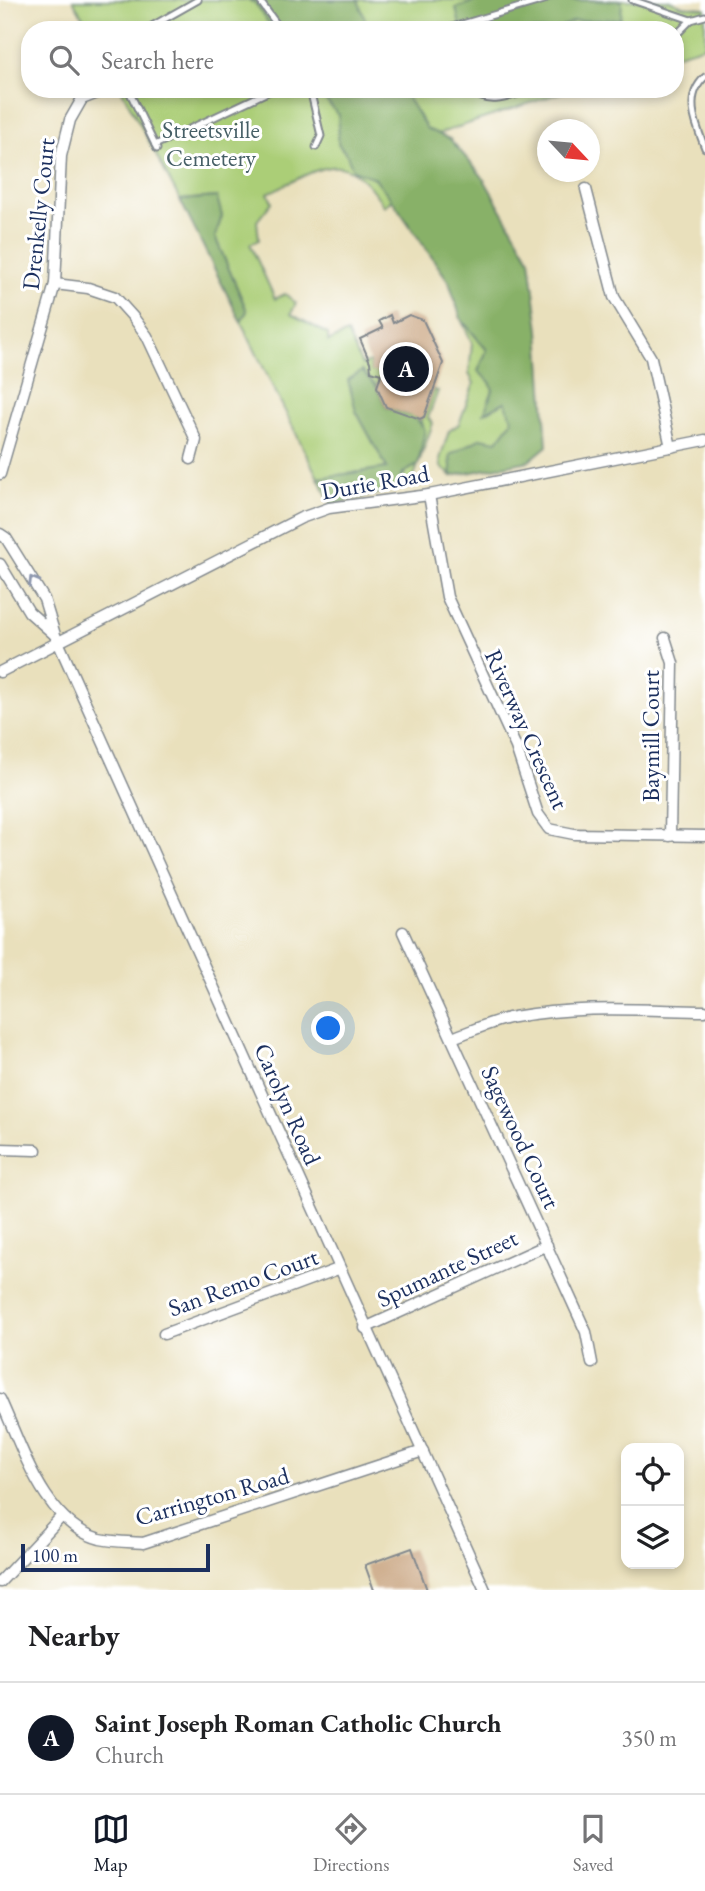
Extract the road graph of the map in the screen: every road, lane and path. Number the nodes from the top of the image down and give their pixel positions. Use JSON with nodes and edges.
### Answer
{"nodes":[{"id":1,"x":198,"y":0,"type":"edge"},
{"id":2,"x":259,"y":0,"type":"edge"},
{"id":3,"x":544,"y":0,"type":"edge"},
{"id":4,"x":632,"y":0,"type":"edge"},
{"id":5,"x":705,"y":16,"type":"edge"},
{"id":6,"x":691,"y":20,"type":"junction"},
{"id":7,"x":161,"y":21,"type":"edge"},
{"id":8,"x":274,"y":21,"type":"edge"},
{"id":9,"x":473,"y":21,"type":"edge"},
{"id":10,"x":684,"y":27,"type":"edge"},
{"id":11,"x":705,"y":77,"type":"edge"},
{"id":12,"x":85,"y":98,"type":"edge"},
{"id":13,"x":132,"y":98,"type":"edge"},
{"id":14,"x":256,"y":98,"type":"edge"},
{"id":15,"x":312,"y":98,"type":"edge"},
{"id":16,"x":484,"y":98,"type":"edge"},
{"id":17,"x":505,"y":98,"type":"edge"},
{"id":18,"x":316,"y":147,"type":"dead end"},
{"id":19,"x":705,"y":148,"type":"edge"},
{"id":20,"x":586,"y":189,"type":"dead end"},
{"id":21,"x":55,"y":284,"type":"junction"},
{"id":22,"x":705,"y":440,"type":"edge"},
{"id":23,"x":671,"y":447,"type":"junction"},
{"id":24,"x":191,"y":459,"type":"dead end"},
{"id":25,"x":0,"y":474,"type":"edge"},
{"id":26,"x":429,"y":495,"type":"junction"},
{"id":27,"x":0,"y":534,"type":"edge"},
{"id":28,"x":0,"y":564,"type":"edge"},
{"id":29,"x":57,"y":638,"type":"junction"},
{"id":30,"x":665,"y":638,"type":"dead end"},
{"id":31,"x":0,"y":672,"type":"edge"},
{"id":32,"x":670,"y":836,"type":"junction"},
{"id":33,"x":705,"y":836,"type":"edge"},
{"id":34,"x":403,"y":932,"type":"dead end"},
{"id":35,"x":705,"y":1012,"type":"edge"},
{"id":36,"x":452,"y":1038,"type":"junction"},
{"id":37,"x":0,"y":1149,"type":"edge"},
{"id":38,"x":36,"y":1150,"type":"dead end"},
{"id":39,"x":547,"y":1245,"type":"junction"},
{"id":40,"x":338,"y":1269,"type":"junction"},
{"id":41,"x":365,"y":1328,"type":"junction"},
{"id":42,"x":163,"y":1334,"type":"dead end"},
{"id":43,"x":592,"y":1363,"type":"dead end"},
{"id":44,"x":0,"y":1399,"type":"edge"},
{"id":45,"x":423,"y":1451,"type":"junction"},
{"id":46,"x":61,"y":1516,"type":"junction"},
{"id":47,"x":0,"y":1583,"type":"edge"},
{"id":48,"x":485,"y":1590,"type":"edge"}],
"edges":[{"from":1,"to":7,"type":"lane"},
{"from":2,"to":8,"type":"lane"},
{"from":3,"to":9,"type":"lane"},
{"from":4,"to":6,"type":"lane"},
{"from":5,"to":6,"type":"lane"},
{"from":6,"to":10,"type":"lane"},
{"from":11,"to":19,"type":"lane"},
{"from":12,"to":21,"type":"street","name":"Drenkelly Court"},
{"from":13,"to":14,"type":"lane"},
{"from":15,"to":18,"type":"lane"},
{"from":16,"to":17,"type":"lane"},
{"from":20,"to":23,"type":"street"},
{"from":21,"to":24,"type":"street"},
{"from":21,"to":25,"type":"street","name":"Drenkelly Court"},
{"from":22,"to":23,"type":"street","name":"Durie Road"},
{"from":23,"to":26,"type":"street","name":"Durie Road"},
{"from":26,"to":29,"type":"street","name":"Durie Road"},
{"from":26,"to":32,"type":"street","name":"Riverway Crescent"},
{"from":29,"to":27,"type":"street","name":"Carolyn Road","one_way":true},
{"from":28,"to":29,"type":"street","name":"Carolyn Road"},
{"from":29,"to":31,"type":"street","name":"Durie Road"},
{"from":29,"to":40,"type":"street","name":"Carolyn Road"},
{"from":30,"to":32,"type":"street","name":"Baymill Court"},
{"from":32,"to":33,"type":"street","name":"Riverway Crescent"},
{"from":34,"to":36,"type":"street","name":"Sagewood Court"},
{"from":35,"to":36,"type":"street"},
{"from":36,"to":39,"type":"street","name":"Sagewood Court"},
{"from":37,"to":38,"type":"street"},
{"from":39,"to":41,"type":"street","name":"Spumante Street"},
{"from":39,"to":43,"type":"street","name":"Sagewood Court"},
{"from":40,"to":41,"type":"street","name":"Carolyn Road"},
{"from":40,"to":42,"type":"street","name":"San Remo Court"},
{"from":41,"to":45,"type":"street","name":"Carolyn Road"},
{"from":44,"to":46,"type":"street","name":"Carrington Road"},
{"from":45,"to":46,"type":"street","name":"Carrington Road"},
{"from":45,"to":48,"type":"street","name":"Carolyn Road"},
{"from":46,"to":47,"type":"street"}]}
